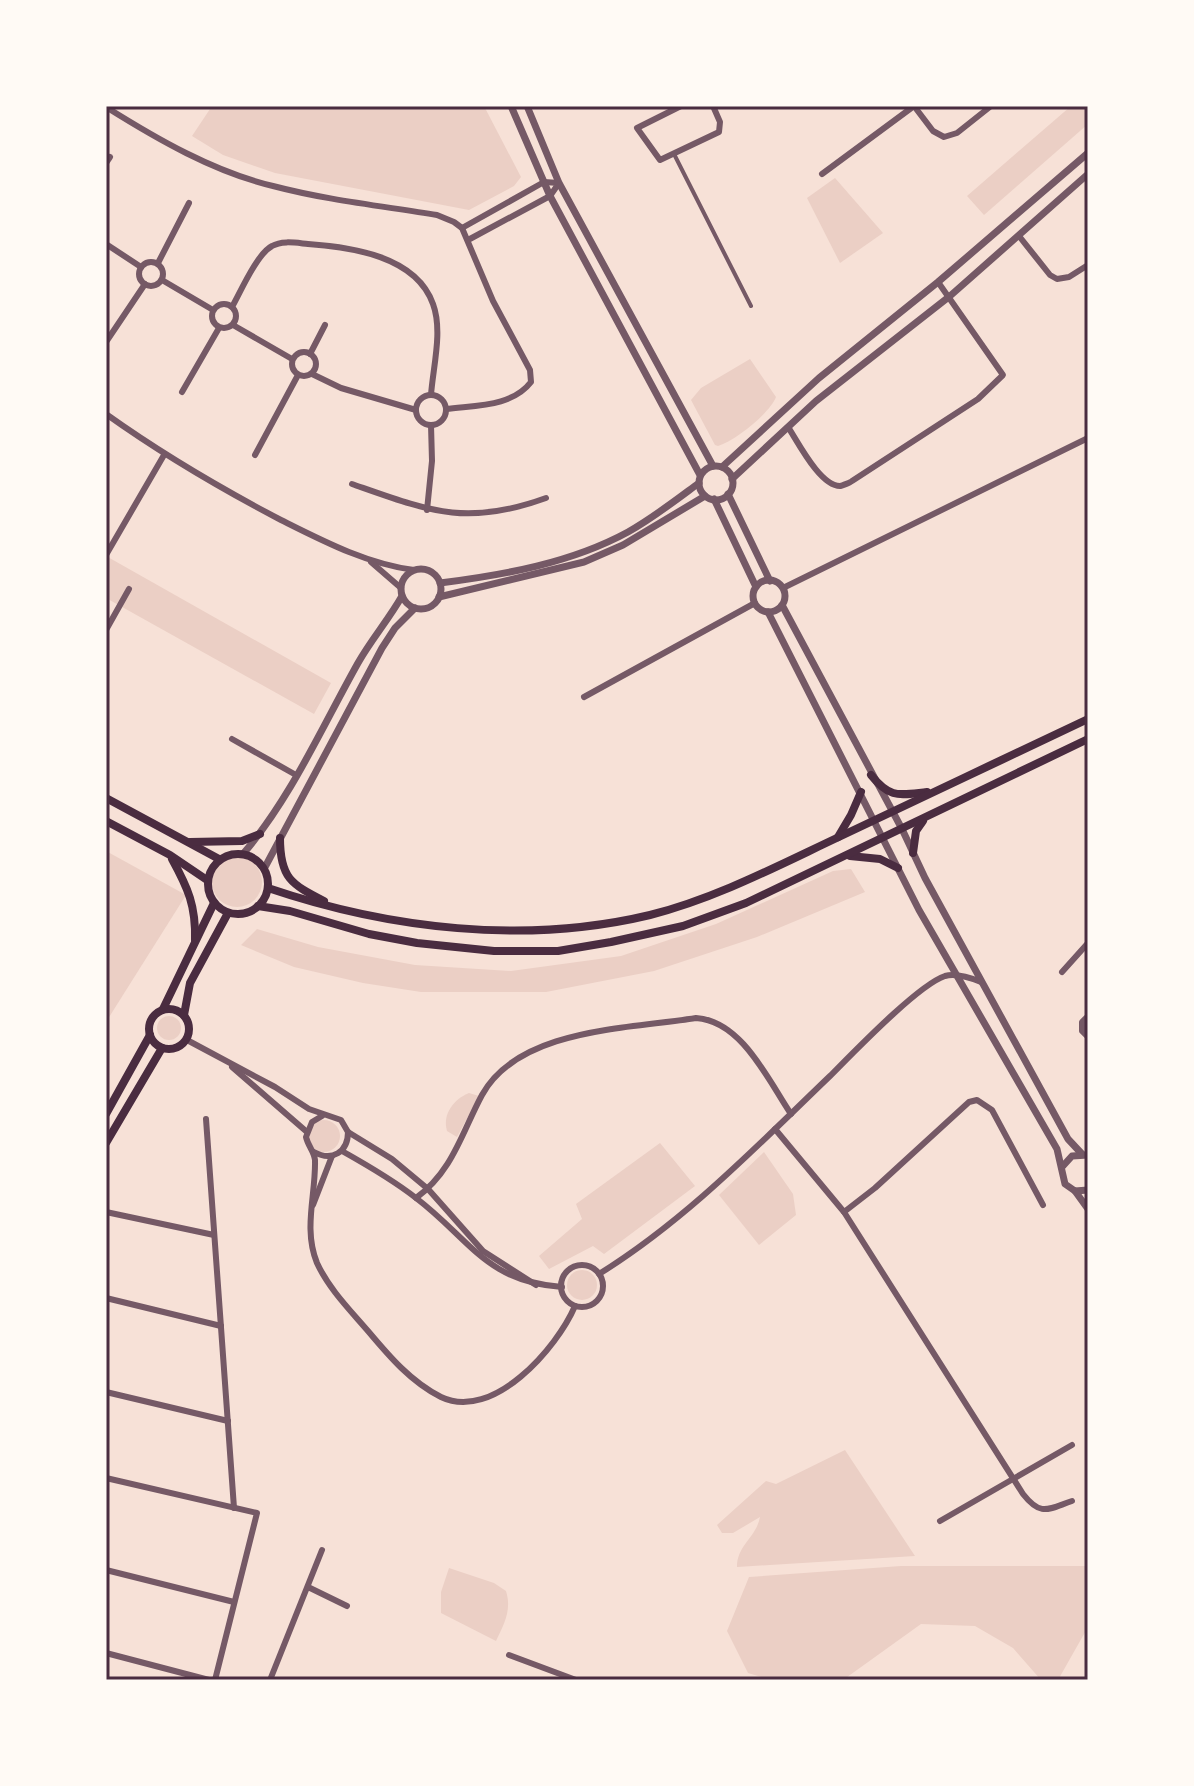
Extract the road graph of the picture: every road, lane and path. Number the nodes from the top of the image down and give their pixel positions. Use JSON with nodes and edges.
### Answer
{"nodes":[{"id":1,"x":511,"y":106,"type":"edge"},
{"id":2,"x":527,"y":106,"type":"edge"},
{"id":3,"x":681,"y":106,"type":"edge"},
{"id":4,"x":713,"y":106,"type":"edge"},
{"id":5,"x":914,"y":106,"type":"edge"},
{"id":6,"x":991,"y":106,"type":"edge"},
{"id":7,"x":106,"y":107,"type":"edge"},
{"id":8,"x":1088,"y":153,"type":"edge"},
{"id":9,"x":674,"y":154,"type":"junction"},
{"id":10,"x":822,"y":174,"type":"dead end"},
{"id":11,"x":1088,"y":174,"type":"edge"},
{"id":12,"x":544,"y":182,"type":"junction"},
{"id":13,"x":559,"y":183,"type":"junction"},
{"id":14,"x":550,"y":196,"type":"junction"},
{"id":15,"x":189,"y":203,"type":"dead end"},
{"id":16,"x":462,"y":228,"type":"junction"},
{"id":17,"x":1019,"y":236,"type":"junction"},
{"id":18,"x":468,"y":240,"type":"junction"},
{"id":19,"x":106,"y":244,"type":"edge"},
{"id":20,"x":158,"y":263,"type":"junction"},
{"id":21,"x":1088,"y":265,"type":"edge"},
{"id":22,"x":141,"y":267,"type":"junction"},
{"id":23,"x":162,"y":280,"type":"junction"},
{"id":24,"x":938,"y":282,"type":"junction"},
{"id":25,"x":145,"y":284,"type":"junction"},
{"id":26,"x":950,"y":296,"type":"junction"},
{"id":27,"x":751,"y":306,"type":"dead end"},
{"id":28,"x":232,"y":307,"type":"junction"},
{"id":29,"x":213,"y":310,"type":"junction"},
{"id":30,"x":233,"y":325,"type":"junction"},
{"id":31,"x":325,"y":325,"type":"dead end"},
{"id":32,"x":219,"y":328,"type":"junction"},
{"id":33,"x":106,"y":342,"type":"edge"},
{"id":34,"x":310,"y":354,"type":"junction"},
{"id":35,"x":292,"y":359,"type":"junction"},
{"id":36,"x":312,"y":374,"type":"junction"},
{"id":37,"x":298,"y":375,"type":"junction"},
{"id":38,"x":182,"y":392,"type":"dead end"},
{"id":39,"x":431,"y":395,"type":"junction"},
{"id":40,"x":446,"y":409,"type":"junction"},
{"id":41,"x":416,"y":410,"type":"junction"},
{"id":42,"x":106,"y":414,"type":"edge"},
{"id":43,"x":431,"y":425,"type":"junction"},
{"id":44,"x":788,"y":427,"type":"junction"},
{"id":45,"x":1088,"y":438,"type":"edge"},
{"id":46,"x":164,"y":455,"type":"junction"},
{"id":47,"x":255,"y":455,"type":"dead end"},
{"id":48,"x":718,"y":466,"type":"junction"},
{"id":49,"x":700,"y":479,"type":"junction"},
{"id":50,"x":732,"y":479,"type":"junction"},
{"id":51,"x":352,"y":484,"type":"dead end"},
{"id":52,"x":728,"y":494,"type":"junction"},
{"id":53,"x":705,"y":496,"type":"junction"},
{"id":54,"x":546,"y":498,"type":"dead end"},
{"id":55,"x":714,"y":499,"type":"junction"},
{"id":56,"x":427,"y":510,"type":"junction"},
{"id":57,"x":106,"y":555,"type":"edge"},
{"id":58,"x":365,"y":558,"type":"junction"},
{"id":59,"x":414,"y":570,"type":"junction"},
{"id":60,"x":770,"y":581,"type":"junction"},
{"id":61,"x":440,"y":583,"type":"junction"},
{"id":62,"x":756,"y":587,"type":"junction"},
{"id":63,"x":783,"y":588,"type":"junction"},
{"id":64,"x":129,"y":589,"type":"dead end"},
{"id":65,"x":401,"y":592,"type":"junction"},
{"id":66,"x":439,"y":597,"type":"junction"},
{"id":67,"x":755,"y":603,"type":"junction"},
{"id":68,"x":782,"y":605,"type":"junction"},
{"id":69,"x":415,"y":608,"type":"junction"},
{"id":70,"x":768,"y":612,"type":"junction"},
{"id":71,"x":106,"y":630,"type":"edge"},
{"id":72,"x":584,"y":697,"type":"dead end"},
{"id":73,"x":1088,"y":719,"type":"edge"},
{"id":74,"x":232,"y":739,"type":"dead end"},
{"id":75,"x":1088,"y":739,"type":"edge"},
{"id":76,"x":296,"y":775,"type":"junction"},
{"id":77,"x":871,"y":775,"type":"junction"},
{"id":78,"x":936,"y":791,"type":"junction"},
{"id":79,"x":861,"y":792,"type":"junction"},
{"id":80,"x":106,"y":798,"type":"edge"},
{"id":81,"x":892,"y":812,"type":"junction"},
{"id":82,"x":926,"y":817,"type":"junction"},
{"id":83,"x":875,"y":820,"type":"junction"},
{"id":84,"x":106,"y":821,"type":"edge"},
{"id":85,"x":902,"y":829,"type":"junction"},
{"id":86,"x":260,"y":834,"type":"junction"},
{"id":87,"x":838,"y":837,"type":"junction"},
{"id":88,"x":280,"y":838,"type":"junction"},
{"id":89,"x":883,"y":838,"type":"junction"},
{"id":90,"x":188,"y":842,"type":"junction"},
{"id":91,"x":913,"y":853,"type":"junction"},
{"id":92,"x":243,"y":854,"type":"junction"},
{"id":93,"x":170,"y":855,"type":"junction"},
{"id":94,"x":845,"y":856,"type":"junction"},
{"id":95,"x":219,"y":859,"type":"junction"},
{"id":96,"x":898,"y":868,"type":"junction"},
{"id":97,"x":264,"y":869,"type":"junction"},
{"id":98,"x":207,"y":880,"type":"junction"},
{"id":99,"x":268,"y":888,"type":"junction"},
{"id":100,"x":214,"y":903,"type":"junction"},
{"id":101,"x":331,"y":905,"type":"junction"},
{"id":102,"x":258,"y":906,"type":"junction"},
{"id":103,"x":228,"y":913,"type":"junction"},
{"id":104,"x":195,"y":943,"type":"junction"},
{"id":105,"x":1088,"y":943,"type":"edge"},
{"id":106,"x":1062,"y":972,"type":"dead end"},
{"id":107,"x":955,"y":976,"type":"junction"},
{"id":108,"x":981,"y":982,"type":"junction"},
{"id":109,"x":163,"y":1009,"type":"junction"},
{"id":110,"x":184,"y":1015,"type":"junction"},
{"id":111,"x":1088,"y":1016,"type":"edge"},
{"id":112,"x":150,"y":1035,"type":"junction"},
{"id":113,"x":1088,"y":1037,"type":"edge"},
{"id":114,"x":187,"y":1040,"type":"junction"},
{"id":115,"x":162,"y":1048,"type":"junction"},
{"id":116,"x":226,"y":1062,"type":"junction"},
{"id":117,"x":106,"y":1114,"type":"edge"},
{"id":118,"x":791,"y":1114,"type":"junction"},
{"id":119,"x":322,"y":1116,"type":"junction"},
{"id":120,"x":206,"y":1119,"type":"dead end"},
{"id":121,"x":775,"y":1129,"type":"junction"},
{"id":122,"x":307,"y":1132,"type":"junction"},
{"id":123,"x":348,"y":1132,"type":"junction"},
{"id":124,"x":106,"y":1143,"type":"edge"},
{"id":125,"x":342,"y":1151,"type":"junction"},
{"id":126,"x":314,"y":1152,"type":"junction"},
{"id":127,"x":1086,"y":1155,"type":"edge"},
{"id":128,"x":332,"y":1156,"type":"junction"},
{"id":129,"x":1062,"y":1167,"type":"junction"},
{"id":130,"x":428,"y":1189,"type":"junction"},
{"id":131,"x":1088,"y":1190,"type":"edge"},
{"id":132,"x":1075,"y":1191,"type":"junction"},
{"id":133,"x":416,"y":1198,"type":"junction"},
{"id":134,"x":1043,"y":1205,"type":"dead end"},
{"id":135,"x":1088,"y":1209,"type":"edge"},
{"id":136,"x":106,"y":1212,"type":"edge"},
{"id":137,"x":844,"y":1212,"type":"junction"},
{"id":138,"x":309,"y":1216,"type":"junction"},
{"id":139,"x":214,"y":1235,"type":"junction"},
{"id":140,"x":599,"y":1274,"type":"junction"},
{"id":141,"x":536,"y":1285,"type":"junction"},
{"id":142,"x":562,"y":1287,"type":"junction"},
{"id":143,"x":106,"y":1298,"type":"edge"},
{"id":144,"x":575,"y":1306,"type":"junction"},
{"id":145,"x":221,"y":1326,"type":"junction"},
{"id":146,"x":106,"y":1392,"type":"edge"},
{"id":147,"x":228,"y":1421,"type":"junction"},
{"id":148,"x":1072,"y":1445,"type":"dead end"},
{"id":149,"x":106,"y":1478,"type":"edge"},
{"id":150,"x":1011,"y":1478,"type":"junction"},
{"id":151,"x":1072,"y":1501,"type":"dead end"},
{"id":152,"x":234,"y":1508,"type":"junction"},
{"id":153,"x":940,"y":1521,"type":"dead end"},
{"id":154,"x":322,"y":1550,"type":"dead end"},
{"id":155,"x":106,"y":1570,"type":"edge"},
{"id":156,"x":308,"y":1587,"type":"junction"},
{"id":157,"x":234,"y":1602,"type":"junction"},
{"id":158,"x":347,"y":1606,"type":"dead end"},
{"id":159,"x":106,"y":1653,"type":"edge"},
{"id":160,"x":509,"y":1655,"type":"dead end"},
{"id":161,"x":212,"y":1680,"type":"edge"},
{"id":162,"x":270,"y":1680,"type":"edge"},
{"id":163,"x":576,"y":1680,"type":"edge"}],
"edges":[{"from":1,"to":12,"type":"street"},
{"from":2,"to":13,"type":"street"},
{"from":3,"to":9,"type":"street"},
{"from":4,"to":9,"type":"street"},
{"from":5,"to":6,"type":"street"},
{"from":5,"to":10,"type":"street"},
{"from":7,"to":16,"type":"street"},
{"from":8,"to":24,"type":"street"},
{"from":9,"to":27,"type":"street"},
{"from":11,"to":17,"type":"street"},
{"from":12,"to":13,"type":"street"},
{"from":12,"to":14,"type":"street"},
{"from":12,"to":16,"type":"street"},
{"from":13,"to":14,"type":"street"},
{"from":13,"to":48,"type":"street"},
{"from":14,"to":18,"type":"street"},
{"from":14,"to":49,"type":"street"},
{"from":15,"to":20,"type":"street"},
{"from":16,"to":18,"type":"street"},
{"from":17,"to":21,"type":"street"},
{"from":17,"to":26,"type":"street"},
{"from":18,"to":40,"type":"street"},
{"from":19,"to":22,"type":"street"},
{"from":20,"to":22,"type":"street"},
{"from":20,"to":23,"type":"street"},
{"from":22,"to":25,"type":"street"},
{"from":23,"to":25,"type":"street"},
{"from":23,"to":29,"type":"street"},
{"from":24,"to":26,"type":"street"},
{"from":24,"to":48,"type":"street"},
{"from":25,"to":33,"type":"street"},
{"from":26,"to":44,"type":"street"},
{"from":26,"to":44,"type":"street"},
{"from":28,"to":29,"type":"street"},
{"from":28,"to":30,"type":"street"},
{"from":28,"to":39,"type":"street"},
{"from":29,"to":32,"type":"street"},
{"from":30,"to":32,"type":"street"},
{"from":30,"to":35,"type":"street"},
{"from":31,"to":34,"type":"street"},
{"from":32,"to":38,"type":"street"},
{"from":34,"to":35,"type":"street"},
{"from":34,"to":36,"type":"street"},
{"from":35,"to":37,"type":"street"},
{"from":36,"to":37,"type":"street"},
{"from":36,"to":41,"type":"street"},
{"from":37,"to":47,"type":"street"},
{"from":39,"to":40,"type":"street"},
{"from":39,"to":41,"type":"street"},
{"from":40,"to":43,"type":"street"},
{"from":41,"to":43,"type":"street"},
{"from":42,"to":46,"type":"street"},
{"from":43,"to":56,"type":"street"},
{"from":44,"to":50,"type":"street"},
{"from":45,"to":63,"type":"street"},
{"from":46,"to":57,"type":"street"},
{"from":46,"to":58,"type":"street"},
{"from":48,"to":49,"type":"street"},
{"from":48,"to":50,"type":"street"},
{"from":49,"to":53,"type":"street"},
{"from":49,"to":61,"type":"street"},
{"from":50,"to":52,"type":"street"},
{"from":51,"to":56,"type":"street"},
{"from":52,"to":55,"type":"street"},
{"from":52,"to":60,"type":"street"},
{"from":53,"to":55,"type":"street"},
{"from":53,"to":66,"type":"street"},
{"from":54,"to":56,"type":"street"},
{"from":55,"to":62,"type":"street"},
{"from":58,"to":59,"type":"street"},
{"from":58,"to":65,"type":"street"},
{"from":59,"to":61,"type":"street"},
{"from":59,"to":65,"type":"street"},
{"from":60,"to":62,"type":"street"},
{"from":60,"to":63,"type":"street"},
{"from":61,"to":66,"type":"street"},
{"from":62,"to":67,"type":"street"},
{"from":63,"to":68,"type":"street"},
{"from":64,"to":71,"type":"street"},
{"from":65,"to":69,"type":"street"},
{"from":65,"to":76,"type":"street"},
{"from":66,"to":69,"type":"street"},
{"from":67,"to":70,"type":"street"},
{"from":67,"to":72,"type":"street"},
{"from":68,"to":70,"type":"street"},
{"from":68,"to":77,"type":"street"},
{"from":69,"to":88,"type":"street"},
{"from":70,"to":79,"type":"street"},
{"from":73,"to":78,"type":"main road"},
{"from":74,"to":76,"type":"street"},
{"from":75,"to":82,"type":"main road"},
{"from":76,"to":86,"type":"street"},
{"from":77,"to":78,"type":"main road"},
{"from":77,"to":81,"type":"street"},
{"from":78,"to":81,"type":"main road"},
{"from":79,"to":83,"type":"street"},
{"from":79,"to":87,"type":"main road"},
{"from":80,"to":90,"type":"main road"},
{"from":81,"to":83,"type":"main road"},
{"from":81,"to":85,"type":"street"},
{"from":82,"to":85,"type":"main road"},
{"from":82,"to":91,"type":"main road"},
{"from":83,"to":87,"type":"main road"},
{"from":83,"to":89,"type":"street"},
{"from":84,"to":93,"type":"main road"},
{"from":85,"to":89,"type":"main road"},
{"from":85,"to":91,"type":"street"},
{"from":86,"to":90,"type":"main road"},
{"from":86,"to":92,"type":"street"},
{"from":87,"to":101,"type":"main road"},
{"from":88,"to":97,"type":"street"},
{"from":88,"to":101,"type":"main road"},
{"from":89,"to":94,"type":"main road"},
{"from":89,"to":96,"type":"street"},
{"from":90,"to":95,"type":"main road"},
{"from":91,"to":108,"type":"street"},
{"from":92,"to":95,"type":"main road"},
{"from":92,"to":97,"type":"main road"},
{"from":93,"to":98,"type":"main road"},
{"from":93,"to":104,"type":"main road"},
{"from":94,"to":96,"type":"main road"},
{"from":94,"to":102,"type":"main road"},
{"from":95,"to":98,"type":"main road"},
{"from":96,"to":107,"type":"street"},
{"from":97,"to":99,"type":"main road"},
{"from":98,"to":100,"type":"main road"},
{"from":99,"to":101,"type":"main road"},
{"from":99,"to":102,"type":"main road"},
{"from":100,"to":103,"type":"main road"},
{"from":100,"to":104,"type":"main road"},
{"from":102,"to":103,"type":"main road"},
{"from":103,"to":110,"type":"main road"},
{"from":104,"to":109,"type":"main road"},
{"from":105,"to":106,"type":"street"},
{"from":107,"to":108,"type":"street"},
{"from":107,"to":118,"type":"street"},
{"from":107,"to":129,"type":"street"},
{"from":108,"to":127,"type":"street"},
{"from":109,"to":110,"type":"main road"},
{"from":109,"to":112,"type":"main road"},
{"from":110,"to":114,"type":"main road"},
{"from":111,"to":113,"type":"street"},
{"from":112,"to":115,"type":"main road"},
{"from":112,"to":117,"type":"main road"},
{"from":114,"to":115,"type":"main road"},
{"from":114,"to":116,"type":"street"},
{"from":115,"to":124,"type":"main road"},
{"from":116,"to":119,"type":"street"},
{"from":116,"to":122,"type":"street"},
{"from":118,"to":121,"type":"street"},
{"from":118,"to":130,"type":"street"},
{"from":119,"to":122,"type":"street"},
{"from":119,"to":123,"type":"street"},
{"from":120,"to":139,"type":"street"},
{"from":121,"to":137,"type":"street"},
{"from":121,"to":140,"type":"street"},
{"from":122,"to":126,"type":"street"},
{"from":123,"to":125,"type":"street"},
{"from":123,"to":130,"type":"street"},
{"from":125,"to":128,"type":"street"},
{"from":125,"to":133,"type":"street"},
{"from":126,"to":128,"type":"street"},
{"from":126,"to":138,"type":"street"},
{"from":127,"to":129,"type":"street"},
{"from":128,"to":138,"type":"street"},
{"from":129,"to":132,"type":"street"},
{"from":130,"to":133,"type":"street"},
{"from":130,"to":141,"type":"street"},
{"from":131,"to":132,"type":"street"},
{"from":132,"to":135,"type":"street"},
{"from":133,"to":141,"type":"street"},
{"from":134,"to":137,"type":"street"},
{"from":136,"to":139,"type":"street"},
{"from":137,"to":150,"type":"street"},
{"from":138,"to":144,"type":"street"},
{"from":139,"to":145,"type":"street"},
{"from":140,"to":142,"type":"street"},
{"from":140,"to":144,"type":"street"},
{"from":141,"to":142,"type":"street"},
{"from":142,"to":144,"type":"street"},
{"from":143,"to":145,"type":"street"},
{"from":145,"to":147,"type":"street"},
{"from":146,"to":147,"type":"street"},
{"from":147,"to":152,"type":"street"},
{"from":148,"to":150,"type":"street"},
{"from":149,"to":152,"type":"street"},
{"from":150,"to":151,"type":"street"},
{"from":150,"to":153,"type":"street"},
{"from":152,"to":157,"type":"street"},
{"from":154,"to":156,"type":"street"},
{"from":155,"to":157,"type":"street"},
{"from":156,"to":158,"type":"street"},
{"from":156,"to":162,"type":"street"},
{"from":157,"to":161,"type":"street"},
{"from":159,"to":161,"type":"street"},
{"from":160,"to":163,"type":"street"}]}
